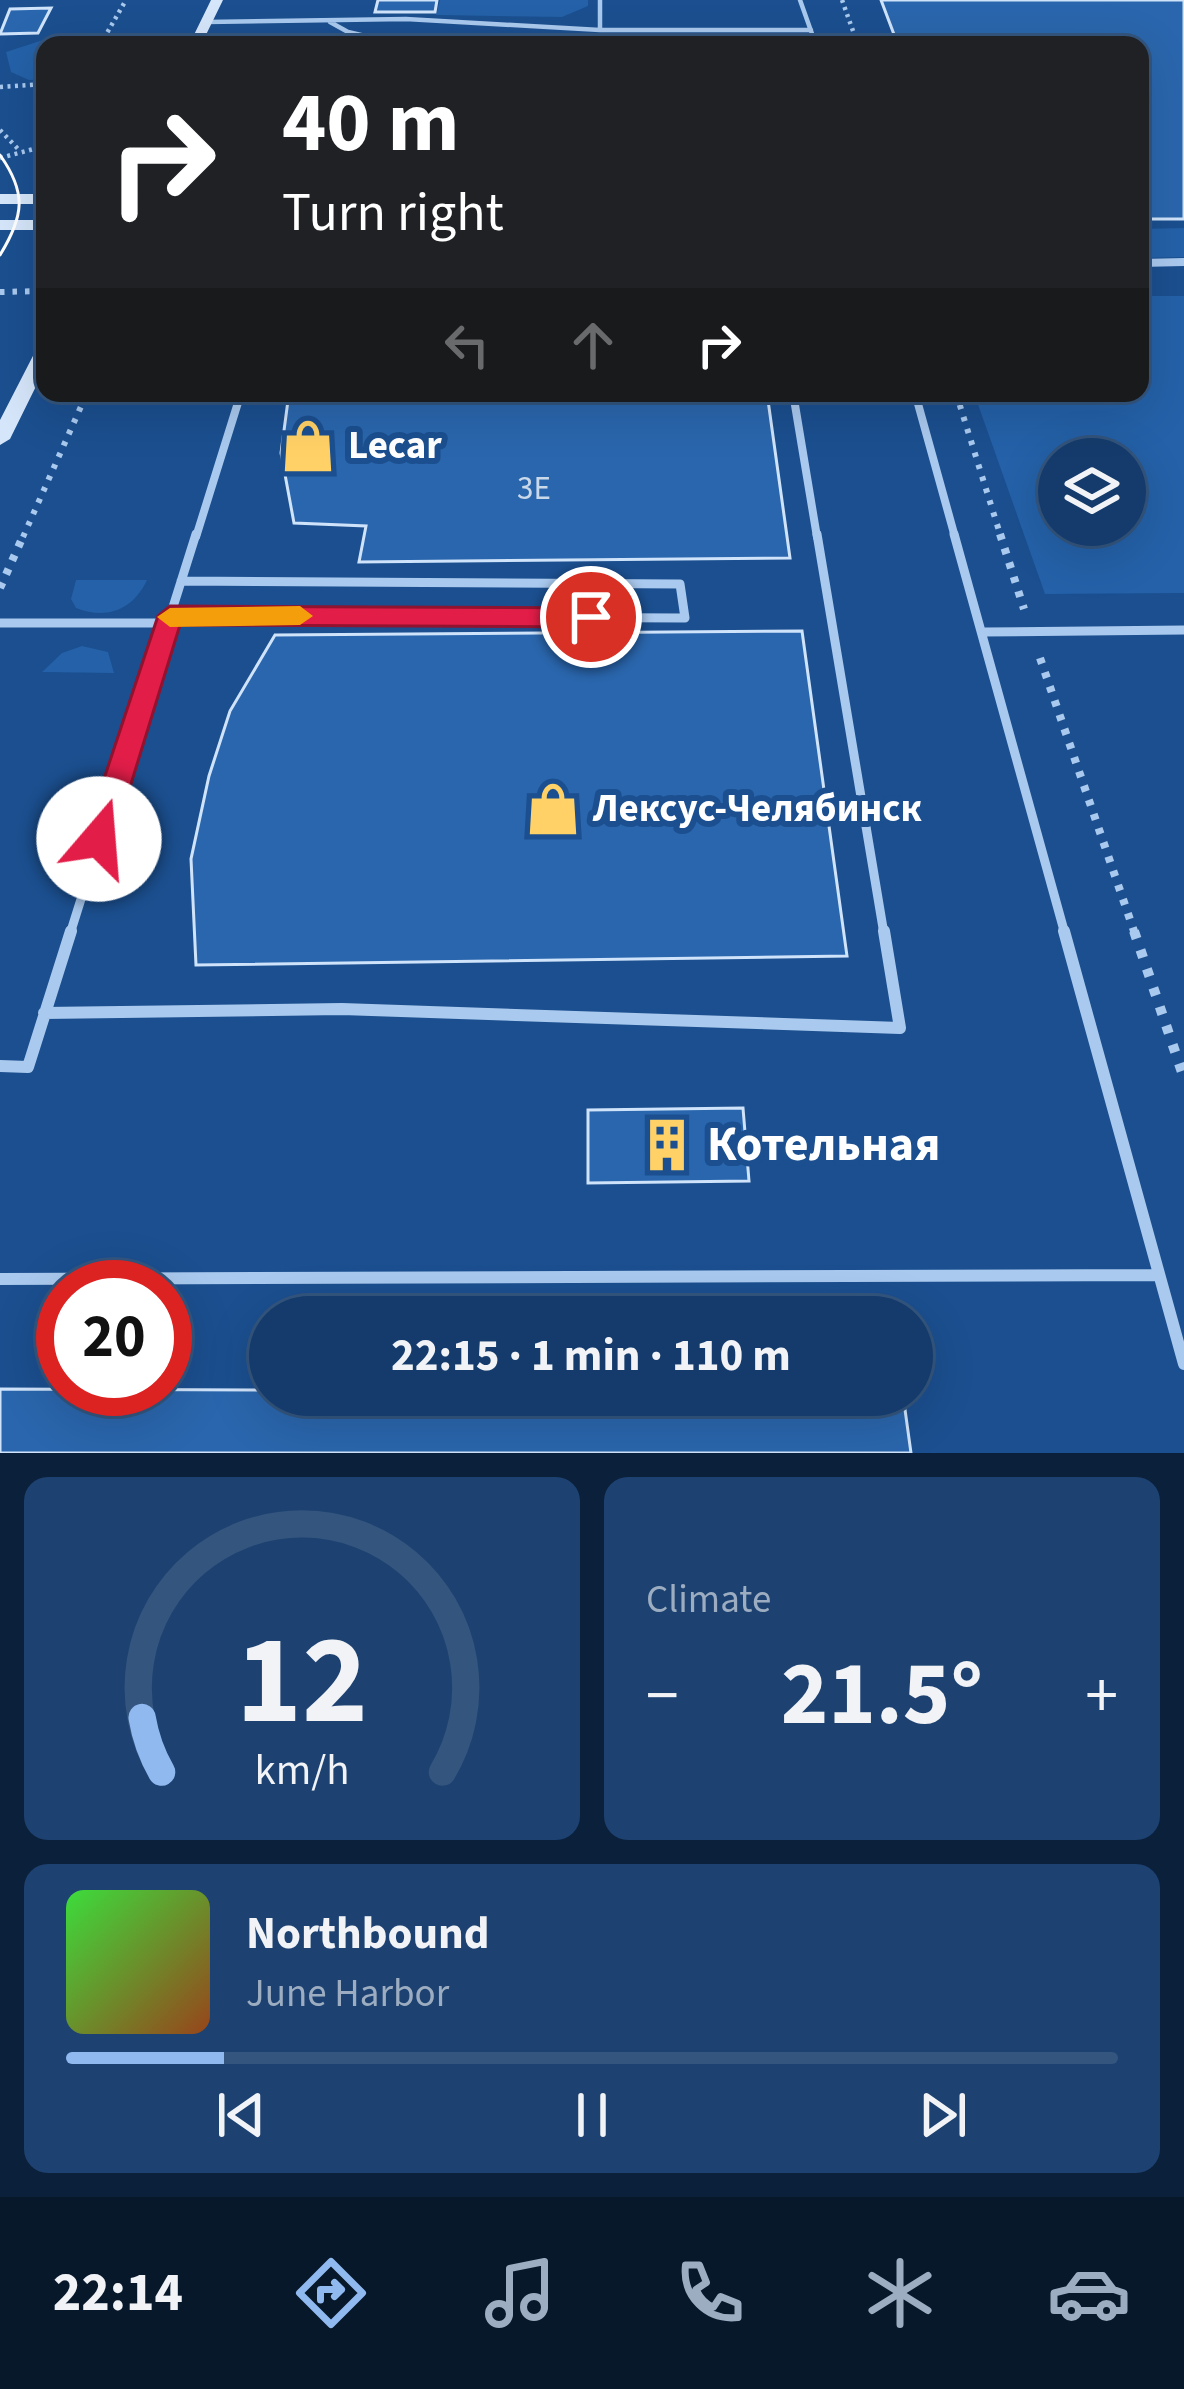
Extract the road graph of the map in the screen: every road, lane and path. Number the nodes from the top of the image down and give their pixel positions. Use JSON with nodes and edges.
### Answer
{"nodes":[{"id":1,"x":125,"y":0,"type":"edge"},
{"id":2,"x":217,"y":0,"type":"edge"},
{"id":3,"x":600,"y":0,"type":"edge"},
{"id":4,"x":800,"y":0,"type":"edge"},
{"id":5,"x":842,"y":0,"type":"edge"},
{"id":6,"x":206,"y":22,"type":"junction"},
{"id":7,"x":330,"y":22,"type":"junction"},
{"id":8,"x":600,"y":30,"type":"junction"},
{"id":9,"x":811,"y":30,"type":"junction"},
{"id":10,"x":105,"y":36,"type":"edge"},
{"id":11,"x":199,"y":36,"type":"edge"},
{"id":12,"x":365,"y":36,"type":"edge"},
{"id":13,"x":813,"y":36,"type":"edge"},
{"id":14,"x":855,"y":36,"type":"edge"},
{"id":15,"x":36,"y":84,"type":"edge"},
{"id":16,"x":0,"y":86,"type":"edge"},
{"id":17,"x":0,"y":130,"type":"edge"},
{"id":18,"x":36,"y":148,"type":"edge"},
{"id":19,"x":20,"y":150,"type":"junction"},
{"id":20,"x":0,"y":158,"type":"edge"},
{"id":21,"x":0,"y":199,"type":"edge"},
{"id":22,"x":36,"y":199,"type":"edge"},
{"id":23,"x":0,"y":224,"type":"edge"},
{"id":24,"x":36,"y":225,"type":"edge"},
{"id":25,"x":1184,"y":262,"type":"edge"},
{"id":26,"x":1149,"y":263,"type":"edge"},
{"id":27,"x":36,"y":291,"type":"edge"},
{"id":28,"x":0,"y":292,"type":"edge"},
{"id":29,"x":36,"y":368,"type":"edge"},
{"id":30,"x":83,"y":402,"type":"edge"},
{"id":31,"x":238,"y":402,"type":"edge"},
{"id":32,"x":795,"y":402,"type":"edge"},
{"id":33,"x":918,"y":402,"type":"edge"},
{"id":34,"x":959,"y":402,"type":"edge"},
{"id":35,"x":0,"y":439,"type":"edge"},
{"id":36,"x":181,"y":581,"type":"junction"},
{"id":37,"x":0,"y":588,"type":"edge"},
{"id":38,"x":169,"y":619,"type":"junction"},
{"id":39,"x":0,"y":622,"type":"edge"},
{"id":40,"x":1184,"y":630,"type":"edge"},
{"id":41,"x":983,"y":632,"type":"junction"},
{"id":42,"x":1031,"y":632,"type":"junction"},
{"id":43,"x":44,"y":1013,"type":"junction"},
{"id":44,"x":0,"y":1066,"type":"edge"},
{"id":45,"x":1184,"y":1078,"type":"edge"},
{"id":46,"x":1160,"y":1275,"type":"junction"},
{"id":47,"x":0,"y":1279,"type":"edge"},
{"id":48,"x":1184,"y":1364,"type":"edge"}],
"edges":[{"from":1,"to":10,"type":"path"},
{"from":2,"to":6,"type":"main road"},
{"from":3,"to":8,"type":"lane"},
{"from":4,"to":9,"type":"lane"},
{"from":5,"to":14,"type":"path"},
{"from":6,"to":7,"type":"lane"},
{"from":6,"to":11,"type":"main road"},
{"from":7,"to":8,"type":"lane"},
{"from":7,"to":12,"type":"lane"},
{"from":8,"to":9,"type":"lane"},
{"from":9,"to":13,"type":"lane"},
{"from":15,"to":16,"type":"path"},
{"from":17,"to":19,"type":"path"},
{"from":18,"to":19,"type":"path"},
{"from":19,"to":20,"type":"path"},
{"from":21,"to":22,"type":"main road"},
{"from":23,"to":24,"type":"main road"},
{"from":25,"to":26,"type":"lane"},
{"from":27,"to":28,"type":"path"},
{"from":29,"to":35,"type":"main road"},
{"from":30,"to":37,"type":"path"},
{"from":31,"to":36,"type":"lane"},
{"from":32,"to":43,"type":"lane"},
{"from":33,"to":41,"type":"lane"},
{"from":34,"to":42,"type":"path"},
{"from":36,"to":38,"type":"lane"},
{"from":36,"to":38,"type":"lane"},
{"from":38,"to":39,"type":"lane"},
{"from":38,"to":43,"type":"lane"},
{"from":40,"to":42,"type":"lane"},
{"from":41,"to":42,"type":"lane"},
{"from":41,"to":46,"type":"lane"},
{"from":42,"to":45,"type":"path"},
{"from":43,"to":44,"type":"lane"},
{"from":46,"to":47,"type":"lane"},
{"from":46,"to":48,"type":"lane"}]}
